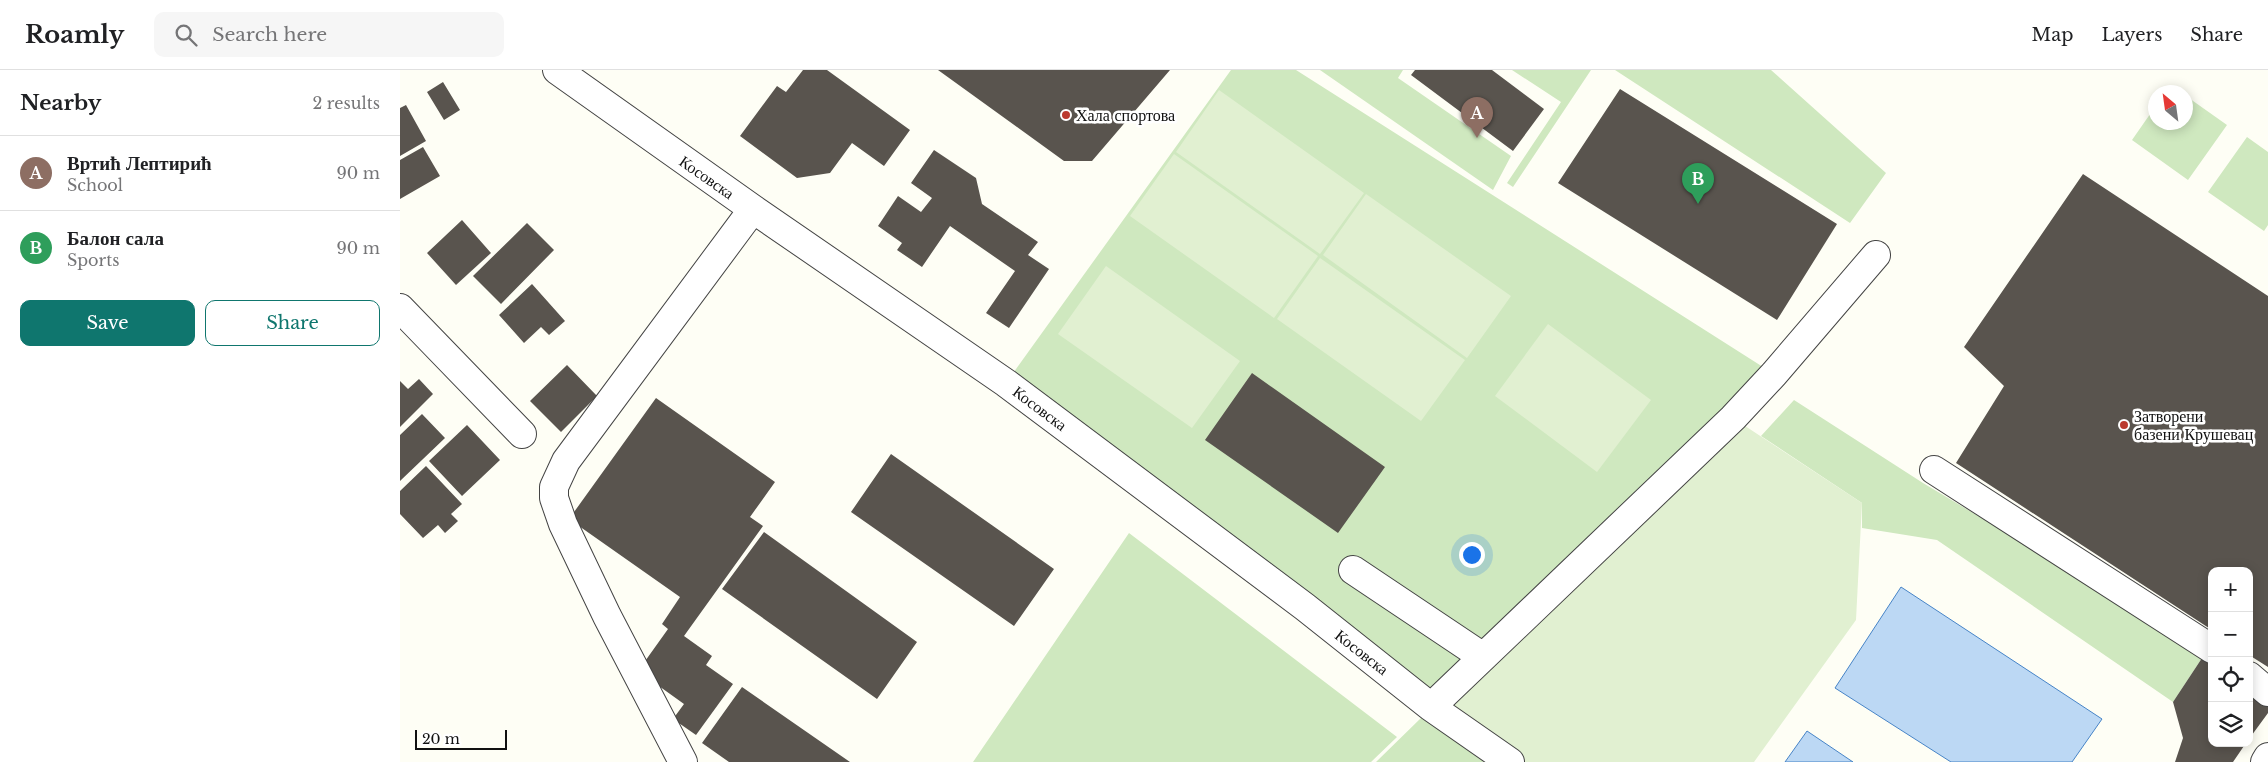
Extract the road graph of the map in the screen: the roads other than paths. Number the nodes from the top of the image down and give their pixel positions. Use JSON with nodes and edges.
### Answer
{"nodes":[{"id":1,"x":557,"y":70,"type":"edge"},
{"id":2,"x":753,"y":209,"type":"junction"},
{"id":3,"x":1876,"y":255,"type":"dead end"},
{"id":4,"x":400,"y":308,"type":"edge"},
{"id":5,"x":522,"y":434,"type":"dead end"},
{"id":6,"x":1934,"y":470,"type":"dead end"},
{"id":7,"x":1353,"y":570,"type":"dead end"},
{"id":8,"x":2208,"y":646,"type":"edge"},
{"id":9,"x":1483,"y":657,"type":"junction"},
{"id":10,"x":2253,"y":679,"type":"edge"},
{"id":11,"x":2268,"y":692,"type":"edge"},
{"id":12,"x":1431,"y":707,"type":"junction"},
{"id":13,"x":2268,"y":757,"type":"edge"},
{"id":14,"x":683,"y":762,"type":"edge"},
{"id":15,"x":1510,"y":762,"type":"edge"},
{"id":16,"x":2265,"y":762,"type":"edge"}],
"edges":[{"from":1,"to":2,"type":"street","name":"Косовска"},
{"from":2,"to":12,"type":"street","name":"Косовска"},
{"from":2,"to":14,"type":"street"},
{"from":3,"to":9,"type":"street"},
{"from":4,"to":5,"type":"street"},
{"from":6,"to":8,"type":"street"},
{"from":7,"to":9,"type":"street"},
{"from":9,"to":12,"type":"street"},
{"from":10,"to":11,"type":"street"},
{"from":12,"to":15,"type":"street","name":"Косовска"},
{"from":13,"to":16,"type":"street"}]}
